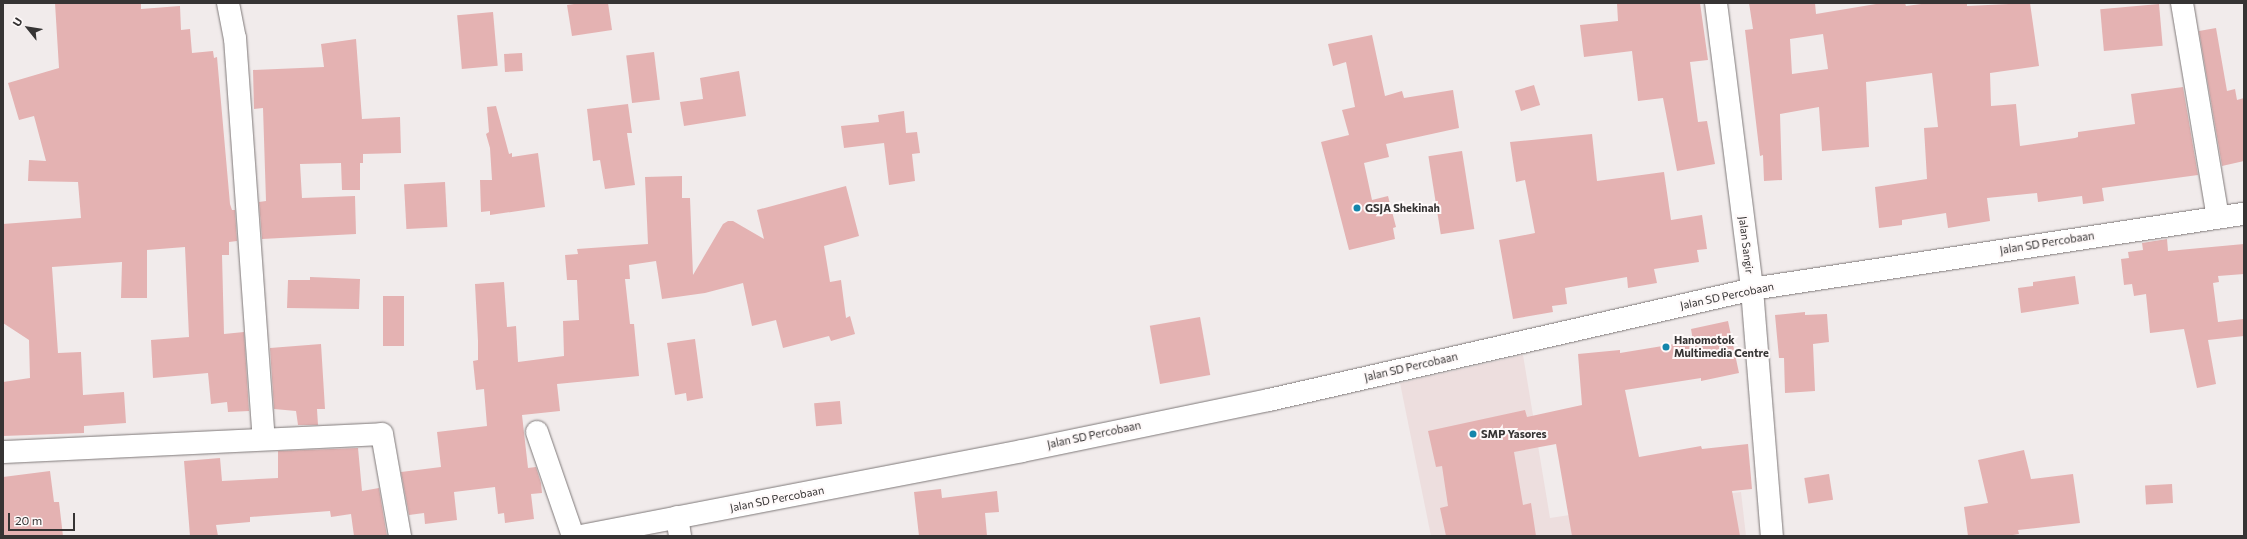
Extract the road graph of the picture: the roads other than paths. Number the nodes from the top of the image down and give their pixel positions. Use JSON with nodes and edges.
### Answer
{"nodes":[{"id":1,"x":228,"y":3,"type":"edge"},
{"id":2,"x":1716,"y":3,"type":"edge"},
{"id":3,"x":2182,"y":3,"type":"edge"},
{"id":4,"x":2244,"y":214,"type":"edge"},
{"id":5,"x":2218,"y":217,"type":"junction"},
{"id":6,"x":1752,"y":289,"type":"junction"},
{"id":7,"x":537,"y":432,"type":"dead end"},
{"id":8,"x":264,"y":439,"type":"junction"},
{"id":9,"x":3,"y":452,"type":"edge"},
{"id":10,"x":678,"y":526,"type":"edge"},
{"id":11,"x":400,"y":536,"type":"edge"},
{"id":12,"x":573,"y":536,"type":"edge"},
{"id":13,"x":580,"y":536,"type":"edge"},
{"id":14,"x":1772,"y":536,"type":"edge"}],
"edges":[{"from":1,"to":8,"type":"street"},
{"from":2,"to":6,"type":"street","name":"Jalan Sangir"},
{"from":3,"to":5,"type":"street"},
{"from":4,"to":5,"type":"street","name":"Jalan SD Percobaan"},
{"from":5,"to":6,"type":"street","name":"Jalan SD Percobaan"},
{"from":6,"to":10,"type":"street","name":"Jalan SD Percobaan"},
{"from":6,"to":14,"type":"street","name":"Jalan Sangir"},
{"from":7,"to":12,"type":"street"},
{"from":8,"to":9,"type":"street"},
{"from":8,"to":11,"type":"street"},
{"from":10,"to":13,"type":"street","name":"Jalan SD Percobaan"}]}
